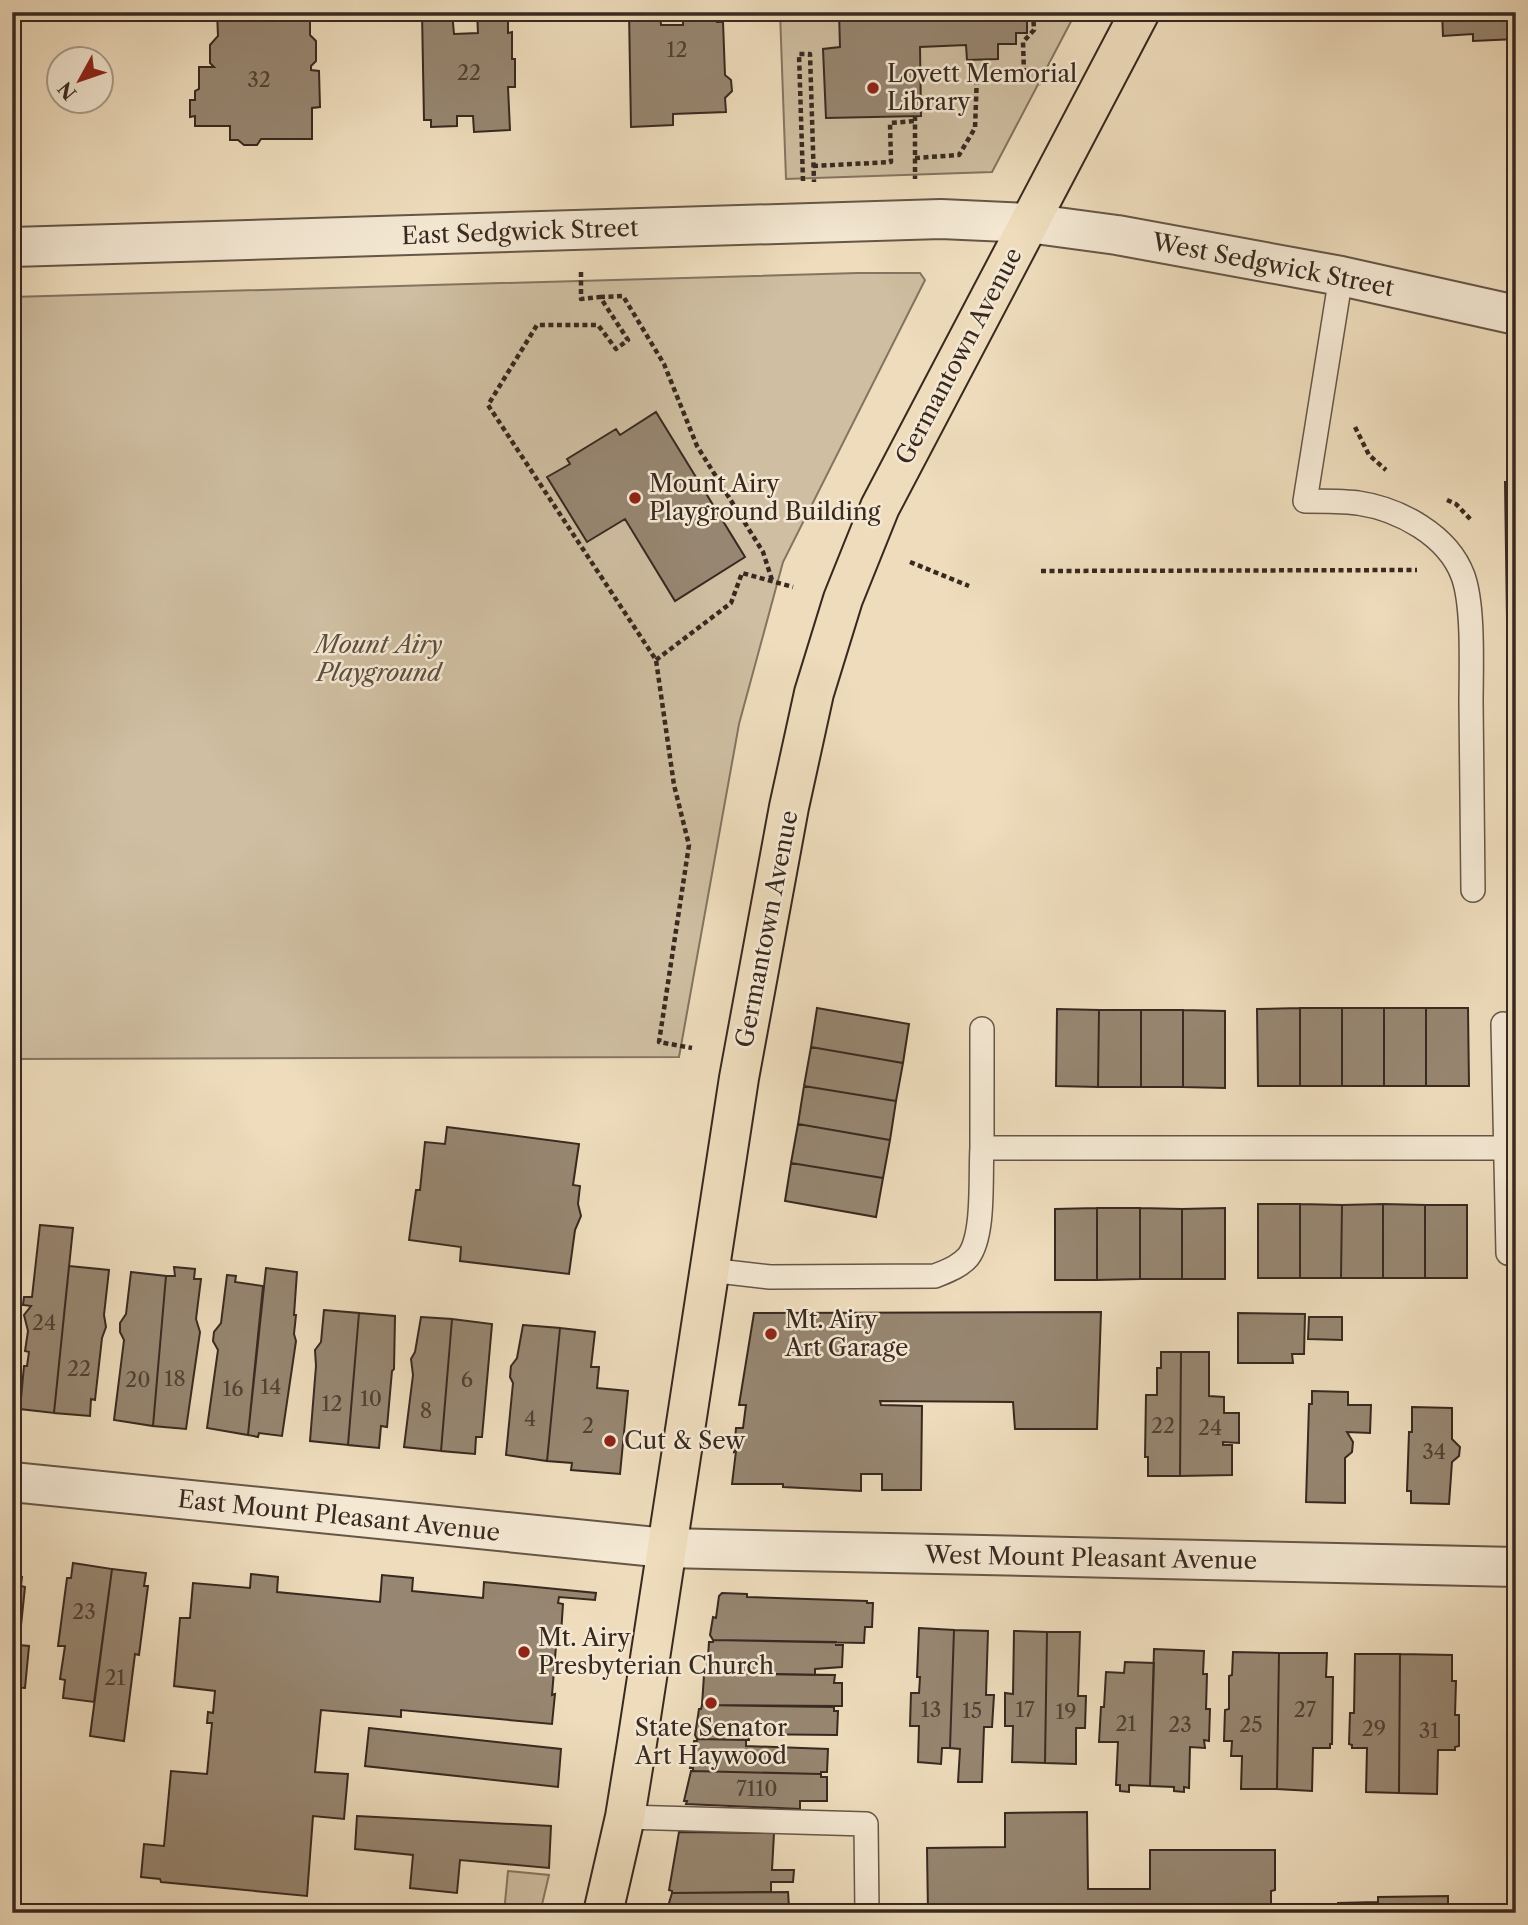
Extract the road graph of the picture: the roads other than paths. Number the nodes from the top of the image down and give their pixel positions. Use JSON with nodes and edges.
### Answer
{"nodes":[{"id":1,"x":1140,"y":12,"type":"edge"},
{"id":2,"x":1028,"y":223,"type":"junction"},
{"id":3,"x":12,"y":247,"type":"edge"},
{"id":4,"x":1341,"y":276,"type":"junction"},
{"id":5,"x":1516,"y":315,"type":"edge"},
{"id":6,"x":1473,"y":890,"type":"dead end"},
{"id":7,"x":1503,"y":1024,"type":"dead end"},
{"id":8,"x":982,"y":1029,"type":"dead end"},
{"id":9,"x":982,"y":1148,"type":"junction"},
{"id":10,"x":1505,"y":1149,"type":"junction"},
{"id":11,"x":1508,"y":1253,"type":"dead end"},
{"id":12,"x":709,"y":1270,"type":"junction"},
{"id":13,"x":12,"y":1482,"type":"edge"},
{"id":14,"x":666,"y":1548,"type":"junction"},
{"id":15,"x":1516,"y":1567,"type":"edge"},
{"id":16,"x":625,"y":1818,"type":"junction"},
{"id":17,"x":603,"y":1913,"type":"edge"},
{"id":18,"x":867,"y":1913,"type":"edge"}],
"edges":[{"from":1,"to":2,"type":"main road","name":"Germantown Avenue"},
{"from":2,"to":3,"type":"street","name":"East Sedgwick Street"},
{"from":2,"to":4,"type":"street","name":"West Sedgwick Street"},
{"from":2,"to":12,"type":"main road","name":"Germantown Avenue"},
{"from":4,"to":5,"type":"street","name":"West Sedgwick Street"},
{"from":4,"to":6,"type":"lane"},
{"from":7,"to":10,"type":"lane"},
{"from":8,"to":9,"type":"lane"},
{"from":9,"to":10,"type":"lane"},
{"from":9,"to":12,"type":"lane"},
{"from":10,"to":11,"type":"lane"},
{"from":12,"to":14,"type":"main road","name":"Germantown Avenue"},
{"from":13,"to":14,"type":"street","name":"East Mount Pleasant Avenue"},
{"from":14,"to":15,"type":"street","name":"West Mount Pleasant Avenue"},
{"from":14,"to":16,"type":"main road","name":"Germantown Avenue"},
{"from":16,"to":17,"type":"main road","name":"Germantown Avenue"},
{"from":16,"to":18,"type":"lane"}]}
